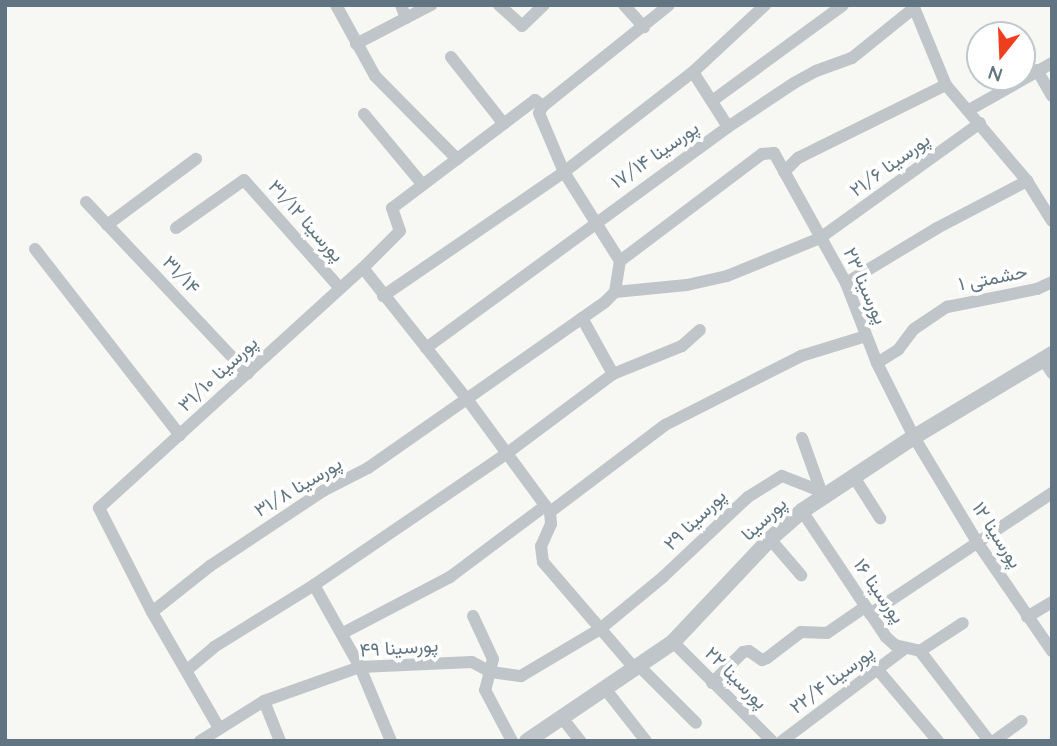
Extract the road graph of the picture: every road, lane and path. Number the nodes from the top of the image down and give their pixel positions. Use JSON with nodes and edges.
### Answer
{"nodes":[{"id":1,"x":336,"y":5,"type":"edge"},
{"id":2,"x":401,"y":5,"type":"edge"},
{"id":3,"x":431,"y":5,"type":"edge"},
{"id":4,"x":499,"y":5,"type":"edge"},
{"id":5,"x":544,"y":5,"type":"edge"},
{"id":6,"x":624,"y":5,"type":"edge"},
{"id":7,"x":669,"y":5,"type":"edge"},
{"id":8,"x":765,"y":5,"type":"edge"},
{"id":9,"x":843,"y":5,"type":"edge"},
{"id":10,"x":914,"y":7,"type":"edge"},
{"id":11,"x":406,"y":18,"type":"junction"},
{"id":12,"x":644,"y":27,"type":"junction"},
{"id":13,"x":356,"y":44,"type":"junction"},
{"id":14,"x":451,"y":57,"type":"dead end"},
{"id":15,"x":1052,"y":63,"type":"edge"},
{"id":16,"x":1037,"y":70,"type":"joint"},
{"id":17,"x":693,"y":72,"type":"junction"},
{"id":18,"x":946,"y":85,"type":"junction"},
{"id":19,"x":1000,"y":91,"type":"edge"},
{"id":20,"x":1052,"y":96,"type":"edge"},
{"id":21,"x":712,"y":101,"type":"junction"},
{"id":22,"x":543,"y":106,"type":"junction"},
{"id":23,"x":969,"y":110,"type":"junction"},
{"id":24,"x":364,"y":114,"type":"dead end"},
{"id":25,"x":980,"y":123,"type":"junction"},
{"id":26,"x":504,"y":124,"type":"junction"},
{"id":27,"x":728,"y":127,"type":"junction"},
{"id":28,"x":197,"y":159,"type":"dead end"},
{"id":29,"x":457,"y":159,"type":"junction"},
{"id":30,"x":564,"y":172,"type":"junction"},
{"id":31,"x":784,"y":172,"type":"junction"},
{"id":32,"x":1027,"y":181,"type":"junction"},
{"id":33,"x":423,"y":185,"type":"junction"},
{"id":34,"x":86,"y":202,"type":"dead end"},
{"id":35,"x":597,"y":220,"type":"junction"},
{"id":36,"x":1052,"y":222,"type":"edge"},
{"id":37,"x":107,"y":225,"type":"junction"},
{"id":38,"x":176,"y":228,"type":"dead end"},
{"id":39,"x":820,"y":237,"type":"junction"},
{"id":40,"x":35,"y":249,"type":"dead end"},
{"id":41,"x":620,"y":261,"type":"junction"},
{"id":42,"x":363,"y":268,"type":"junction"},
{"id":43,"x":1052,"y":282,"type":"edge"},
{"id":44,"x":846,"y":283,"type":"junction"},
{"id":45,"x":339,"y":287,"type":"junction"},
{"id":46,"x":615,"y":292,"type":"junction"},
{"id":47,"x":383,"y":296,"type":"junction"},
{"id":48,"x":582,"y":318,"type":"junction"},
{"id":49,"x":700,"y":330,"type":"dead end"},
{"id":50,"x":866,"y":336,"type":"junction"},
{"id":51,"x":426,"y":348,"type":"junction"},
{"id":52,"x":1049,"y":362,"type":"edge"},
{"id":53,"x":877,"y":363,"type":"junction"},
{"id":54,"x":248,"y":374,"type":"junction"},
{"id":55,"x":613,"y":374,"type":"junction"},
{"id":56,"x":467,"y":399,"type":"junction"},
{"id":57,"x":180,"y":435,"type":"junction"},
{"id":58,"x":914,"y":437,"type":"junction"},
{"id":59,"x":802,"y":438,"type":"dead end"},
{"id":60,"x":506,"y":454,"type":"junction"},
{"id":61,"x":854,"y":477,"type":"junction"},
{"id":62,"x":825,"y":492,"type":"junction"},
{"id":63,"x":1052,"y":494,"type":"edge"},
{"id":64,"x":547,"y":509,"type":"junction"},
{"id":65,"x":802,"y":511,"type":"junction"},
{"id":66,"x":880,"y":518,"type":"dead end"},
{"id":67,"x":770,"y":539,"type":"junction"},
{"id":68,"x":977,"y":542,"type":"junction"},
{"id":69,"x":802,"y":575,"type":"dead end"},
{"id":70,"x":314,"y":585,"type":"junction"},
{"id":71,"x":1052,"y":602,"type":"edge"},
{"id":72,"x":867,"y":610,"type":"junction"},
{"id":73,"x":152,"y":612,"type":"junction"},
{"id":74,"x":473,"y":616,"type":"dead end"},
{"id":75,"x":1027,"y":617,"type":"junction"},
{"id":76,"x":963,"y":623,"type":"dead end"},
{"id":77,"x":600,"y":629,"type":"junction"},
{"id":78,"x":342,"y":633,"type":"junction"},
{"id":79,"x":673,"y":642,"type":"junction"},
{"id":80,"x":904,"y":649,"type":"junction"},
{"id":81,"x":920,"y":651,"type":"junction"},
{"id":82,"x":1052,"y":651,"type":"edge"},
{"id":83,"x":360,"y":667,"type":"junction"},
{"id":84,"x":638,"y":668,"type":"junction"},
{"id":85,"x":187,"y":670,"type":"junction"},
{"id":86,"x":878,"y":670,"type":"junction"},
{"id":87,"x":491,"y":672,"type":"junction"},
{"id":88,"x":712,"y":683,"type":"junction"},
{"id":89,"x":606,"y":690,"type":"junction"},
{"id":90,"x":264,"y":701,"type":"junction"},
{"id":91,"x":563,"y":719,"type":"junction"},
{"id":92,"x":1022,"y":721,"type":"dead end"},
{"id":93,"x":696,"y":723,"type":"dead end"},
{"id":94,"x":219,"y":728,"type":"junction"},
{"id":95,"x":200,"y":741,"type":"edge"},
{"id":96,"x":280,"y":741,"type":"edge"},
{"id":97,"x":391,"y":741,"type":"edge"},
{"id":98,"x":512,"y":741,"type":"edge"},
{"id":99,"x":527,"y":741,"type":"edge"},
{"id":100,"x":580,"y":741,"type":"edge"},
{"id":101,"x":646,"y":741,"type":"edge"},
{"id":102,"x":772,"y":741,"type":"edge"},
{"id":103,"x":782,"y":741,"type":"edge"},
{"id":104,"x":938,"y":741,"type":"edge"},
{"id":105,"x":992,"y":741,"type":"edge"}],
"edges":[{"from":1,"to":13,"type":"street"},
{"from":2,"to":11,"type":"street"},
{"from":3,"to":11,"type":"street"},
{"from":4,"to":5,"type":"street"},
{"from":6,"to":12,"type":"street"},
{"from":7,"to":12,"type":"street"},
{"from":8,"to":17,"type":"street"},
{"from":9,"to":21,"type":"street"},
{"from":10,"to":18,"type":"street"},
{"from":10,"to":27,"type":"street","name":"پورسینا ۱۷/۱۴"},
{"from":11,"to":13,"type":"street"},
{"from":12,"to":22,"type":"street"},
{"from":13,"to":29,"type":"street"},
{"from":14,"to":26,"type":"street"},
{"from":15,"to":16,"type":"street"},
{"from":16,"to":20,"type":"street"},
{"from":17,"to":21,"type":"street"},
{"from":17,"to":30,"type":"street"},
{"from":18,"to":23,"type":"street"},
{"from":18,"to":31,"type":"street"},
{"from":19,"to":23,"type":"street"},
{"from":21,"to":27,"type":"street"},
{"from":22,"to":26,"type":"street"},
{"from":22,"to":30,"type":"street"},
{"from":23,"to":25,"type":"street"},
{"from":24,"to":33,"type":"street"},
{"from":25,"to":32,"type":"street"},
{"from":25,"to":39,"type":"street","name":"پورسینا ۲۱/۶"},
{"from":26,"to":29,"type":"street"},
{"from":27,"to":35,"type":"street","name":"پورسینا ۱۷/۱۴"},
{"from":28,"to":37,"type":"street"},
{"from":29,"to":33,"type":"street"},
{"from":30,"to":35,"type":"street"},
{"from":30,"to":47,"type":"street"},
{"from":31,"to":39,"type":"street","name":"پورسینا ۲۳"},
{"from":31,"to":41,"type":"street","name":"پورسینا ۲۳"},
{"from":32,"to":36,"type":"street"},
{"from":32,"to":44,"type":"street"},
{"from":33,"to":42,"type":"street","name":"پورسینا ۳۱/۱۰"},
{"from":34,"to":37,"type":"street","name":"۳۱/۱۴"},
{"from":35,"to":41,"type":"street"},
{"from":35,"to":51,"type":"street","name":"پورسینا ۱۷/۱۴"},
{"from":37,"to":54,"type":"street","name":"۳۱/۱۴"},
{"from":38,"to":45,"type":"street","name":"پورسینا ۳۱/۱۲"},
{"from":39,"to":44,"type":"street","name":"پورسینا ۲۳"},
{"from":39,"to":46,"type":"street","name":"پورسینا ۲۱/۶"},
{"from":40,"to":57,"type":"street"},
{"from":41,"to":46,"type":"street"},
{"from":42,"to":45,"type":"street","name":"پورسینا ۳۱/۱۰"},
{"from":42,"to":47,"type":"street"},
{"from":43,"to":53,"type":"street","name":"حشمتی ۱"},
{"from":44,"to":50,"type":"street","name":"پورسینا ۲۳"},
{"from":45,"to":54,"type":"street","name":"پورسینا ۳۱/۱۰"},
{"from":46,"to":48,"type":"street","name":"پورسینا ۳۱/۸"},
{"from":47,"to":51,"type":"street"},
{"from":48,"to":55,"type":"street"},
{"from":48,"to":56,"type":"street","name":"پورسینا ۳۱/۸"},
{"from":49,"to":55,"type":"street"},
{"from":50,"to":53,"type":"street","name":"پورسینا ۲۳"},
{"from":50,"to":64,"type":"street"},
{"from":51,"to":56,"type":"street"},
{"from":52,"to":58,"type":"street","name":"پورسینا"},
{"from":53,"to":58,"type":"street","name":"پورسینا ۲۳"},
{"from":54,"to":57,"type":"street","name":"پورسینا ۳۱/۱۰"},
{"from":55,"to":60,"type":"street"},
{"from":56,"to":60,"type":"street"},
{"from":56,"to":73,"type":"street","name":"پورسینا ۳۱/۸"},
{"from":57,"to":73,"type":"street","name":"پورسینا ۳۱/۱۰"},
{"from":58,"to":61,"type":"street","name":"پورسینا"},
{"from":58,"to":68,"type":"street","name":"پورسینا ۱۲"},
{"from":59,"to":62,"type":"street"},
{"from":60,"to":64,"type":"street"},
{"from":60,"to":70,"type":"street"},
{"from":61,"to":62,"type":"street","name":"پورسینا"},
{"from":61,"to":66,"type":"street"},
{"from":62,"to":65,"type":"street","name":"پورسینا"},
{"from":62,"to":77,"type":"street","name":"پورسینا ۲۹"},
{"from":63,"to":68,"type":"street"},
{"from":64,"to":77,"type":"street"},
{"from":64,"to":78,"type":"street"},
{"from":65,"to":67,"type":"street","name":"پورسینا"},
{"from":65,"to":72,"type":"street","name":"پورسینا ۱۶"},
{"from":67,"to":69,"type":"street"},
{"from":67,"to":79,"type":"street","name":"پورسینا"},
{"from":68,"to":72,"type":"street"},
{"from":68,"to":75,"type":"street","name":"پورسینا ۱۲"},
{"from":70,"to":78,"type":"street"},
{"from":70,"to":85,"type":"street"},
{"from":71,"to":75,"type":"street"},
{"from":72,"to":80,"type":"street","name":"پورسینا ۱۶"},
{"from":72,"to":88,"type":"street"},
{"from":73,"to":85,"type":"street"},
{"from":74,"to":87,"type":"street"},
{"from":75,"to":82,"type":"street","name":"پورسینا ۱۲"},
{"from":76,"to":81,"type":"street"},
{"from":77,"to":84,"type":"street"},
{"from":77,"to":87,"type":"street","name":"پورسینا ۴۹"},
{"from":78,"to":83,"type":"street"},
{"from":79,"to":84,"type":"street","name":"پورسینا"},
{"from":79,"to":88,"type":"street","name":"پورسینا ۲۲"},
{"from":80,"to":81,"type":"street","name":"پورسینا ۱۶"},
{"from":80,"to":86,"type":"street","name":"پورسینا ۲۲/۴"},
{"from":81,"to":105,"type":"street"},
{"from":83,"to":87,"type":"street","name":"پورسینا ۴۹"},
{"from":83,"to":90,"type":"street","name":"پورسینا ۴۹"},
{"from":83,"to":97,"type":"street"},
{"from":84,"to":89,"type":"street","name":"پورسینا"},
{"from":84,"to":93,"type":"street"},
{"from":85,"to":94,"type":"street"},
{"from":86,"to":103,"type":"street","name":"پورسینا ۲۲/۴"},
{"from":86,"to":104,"type":"street"},
{"from":87,"to":98,"type":"street"},
{"from":88,"to":102,"type":"street","name":"پورسینا ۲۲"},
{"from":89,"to":91,"type":"street","name":"پورسینا"},
{"from":89,"to":101,"type":"street"},
{"from":90,"to":94,"type":"street","name":"پورسینا ۴۹"},
{"from":90,"to":96,"type":"street"},
{"from":91,"to":99,"type":"street","name":"پورسینا"},
{"from":91,"to":100,"type":"street"},
{"from":92,"to":105,"type":"street"},
{"from":94,"to":95,"type":"street","name":"پورسینا ۴۹"}]}
